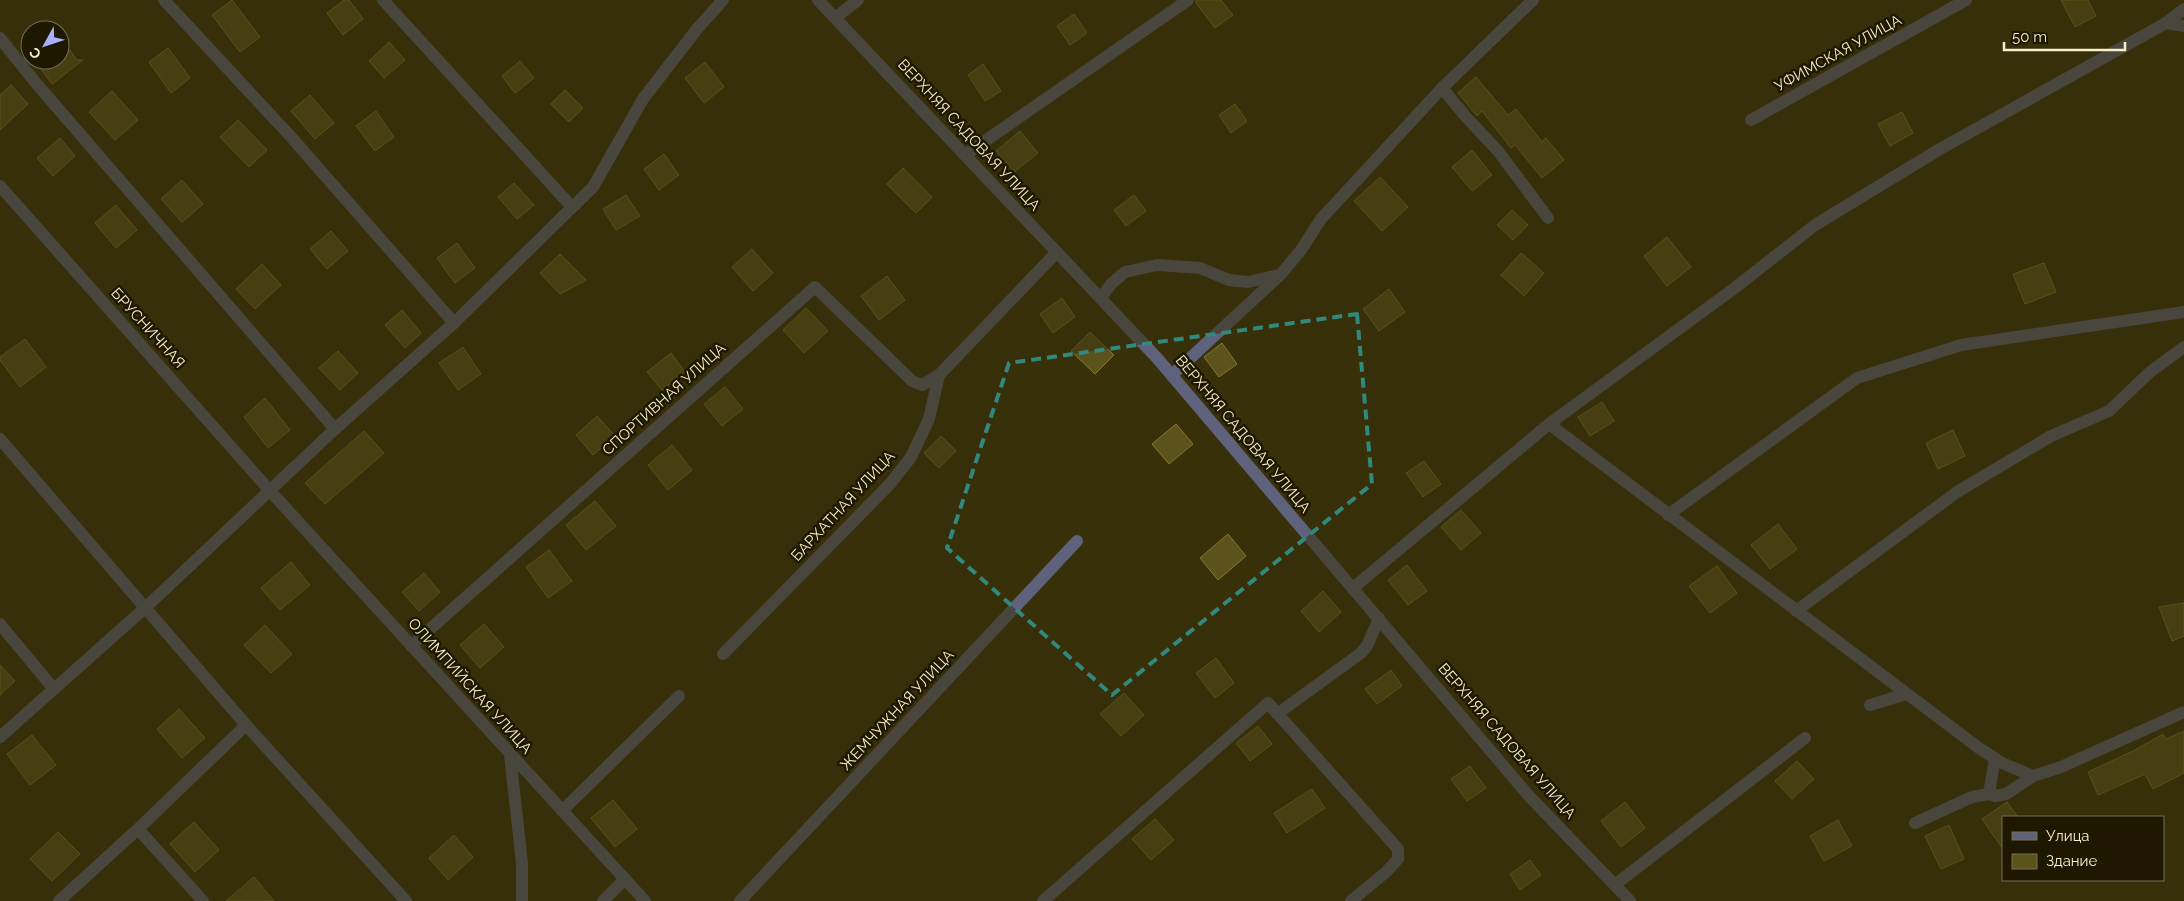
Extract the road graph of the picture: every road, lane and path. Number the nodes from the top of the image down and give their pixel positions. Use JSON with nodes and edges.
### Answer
{"nodes":[{"id":1,"x":164,"y":0,"type":"edge"},
{"id":2,"x":383,"y":0,"type":"edge"},
{"id":3,"x":723,"y":0,"type":"edge"},
{"id":4,"x":818,"y":0,"type":"edge"},
{"id":5,"x":858,"y":0,"type":"edge"},
{"id":6,"x":1188,"y":0,"type":"edge"},
{"id":7,"x":1534,"y":0,"type":"edge"},
{"id":8,"x":1966,"y":0,"type":"edge"},
{"id":9,"x":2184,"y":9,"type":"edge"},
{"id":10,"x":835,"y":18,"type":"junction"},
{"id":11,"x":2166,"y":23,"type":"junction"},
{"id":12,"x":2184,"y":26,"type":"edge"},
{"id":13,"x":0,"y":38,"type":"edge"},
{"id":14,"x":1442,"y":88,"type":"junction"},
{"id":15,"x":1751,"y":120,"type":"dead end"},
{"id":16,"x":965,"y":155,"type":"junction"},
{"id":17,"x":0,"y":186,"type":"edge"},
{"id":18,"x":572,"y":207,"type":"junction"},
{"id":19,"x":1548,"y":218,"type":"dead end"},
{"id":20,"x":1057,"y":252,"type":"junction"},
{"id":21,"x":1281,"y":274,"type":"junction"},
{"id":22,"x":1101,"y":298,"type":"junction"},
{"id":23,"x":2184,"y":312,"type":"edge"},
{"id":24,"x":454,"y":323,"type":"junction"},
{"id":25,"x":2184,"y":348,"type":"edge"},
{"id":26,"x":939,"y":375,"type":"junction"},
{"id":27,"x":1172,"y":375,"type":"junction"},
{"id":28,"x":1549,"y":424,"type":"junction"},
{"id":29,"x":335,"y":430,"type":"junction"},
{"id":30,"x":0,"y":440,"type":"edge"},
{"id":31,"x":271,"y":492,"type":"junction"},
{"id":32,"x":1668,"y":515,"type":"junction"},
{"id":33,"x":1077,"y":541,"type":"dead end"},
{"id":34,"x":1353,"y":588,"type":"junction"},
{"id":35,"x":145,"y":608,"type":"junction"},
{"id":36,"x":1796,"y":611,"type":"junction"},
{"id":37,"x":1379,"y":618,"type":"junction"},
{"id":38,"x":0,"y":624,"type":"edge"},
{"id":39,"x":411,"y":646,"type":"junction"},
{"id":40,"x":723,"y":654,"type":"dead end"},
{"id":41,"x":54,"y":689,"type":"junction"},
{"id":42,"x":1906,"y":694,"type":"junction"},
{"id":43,"x":679,"y":696,"type":"dead end"},
{"id":44,"x":1870,"y":705,"type":"dead end"},
{"id":45,"x":2184,"y":712,"type":"edge"},
{"id":46,"x":1277,"y":714,"type":"junction"},
{"id":47,"x":246,"y":725,"type":"junction"},
{"id":48,"x":0,"y":737,"type":"edge"},
{"id":49,"x":1805,"y":738,"type":"dead end"},
{"id":50,"x":510,"y":755,"type":"junction"},
{"id":51,"x":1995,"y":758,"type":"junction"},
{"id":52,"x":2033,"y":776,"type":"junction"},
{"id":53,"x":1989,"y":794,"type":"junction"},
{"id":54,"x":562,"y":811,"type":"junction"},
{"id":55,"x":1915,"y":823,"type":"dead end"},
{"id":56,"x":138,"y":829,"type":"junction"},
{"id":57,"x":625,"y":879,"type":"junction"},
{"id":58,"x":1616,"y":884,"type":"junction"},
{"id":59,"x":60,"y":901,"type":"edge"},
{"id":60,"x":203,"y":901,"type":"edge"},
{"id":61,"x":406,"y":901,"type":"edge"},
{"id":62,"x":522,"y":901,"type":"edge"},
{"id":63,"x":603,"y":901,"type":"edge"},
{"id":64,"x":645,"y":901,"type":"edge"},
{"id":65,"x":740,"y":901,"type":"edge"},
{"id":66,"x":1043,"y":901,"type":"edge"},
{"id":67,"x":1351,"y":901,"type":"edge"},
{"id":68,"x":1630,"y":901,"type":"edge"}],
"edges":[{"from":1,"to":24,"type":"street"},
{"from":2,"to":18,"type":"street"},
{"from":3,"to":18,"type":"street"},
{"from":4,"to":10,"type":"street","name":"ВЕРХНЯЯ САДОВАЯ УЛИЦА"},
{"from":5,"to":10,"type":"street"},
{"from":6,"to":16,"type":"street"},
{"from":7,"to":14,"type":"street"},
{"from":8,"to":15,"type":"street","name":"УФИМСКАЯ УЛИЦА"},
{"from":9,"to":11,"type":"street"},
{"from":10,"to":16,"type":"street","name":"ВЕРХНЯЯ САДОВАЯ УЛИЦА"},
{"from":11,"to":12,"type":"street"},
{"from":11,"to":28,"type":"street"},
{"from":13,"to":29,"type":"street"},
{"from":14,"to":19,"type":"street"},
{"from":14,"to":21,"type":"street"},
{"from":16,"to":20,"type":"street","name":"ВЕРХНЯЯ САДОВАЯ УЛИЦА"},
{"from":17,"to":31,"type":"street","name":"БРУСНИЧНАЯ"},
{"from":18,"to":24,"type":"street"},
{"from":20,"to":22,"type":"street","name":"ВЕРХНЯЯ САДОВАЯ УЛИЦА"},
{"from":20,"to":26,"type":"street"},
{"from":21,"to":22,"type":"street"},
{"from":21,"to":27,"type":"street"},
{"from":22,"to":27,"type":"street","name":"ВЕРХНЯЯ САДОВАЯ УЛИЦА"},
{"from":23,"to":32,"type":"street"},
{"from":24,"to":29,"type":"street"},
{"from":25,"to":36,"type":"street"},
{"from":26,"to":39,"type":"street","name":"СПОРТИВНАЯ УЛИЦА"},
{"from":26,"to":40,"type":"street","name":"БАРХАТНАЯ УЛИЦА"},
{"from":27,"to":34,"type":"street","name":"ВЕРХНЯЯ САДОВАЯ УЛИЦА"},
{"from":28,"to":32,"type":"street"},
{"from":28,"to":34,"type":"street"},
{"from":29,"to":31,"type":"street"},
{"from":30,"to":35,"type":"street"},
{"from":31,"to":35,"type":"street"},
{"from":31,"to":39,"type":"street","name":"ОЛИМПИЙСКАЯ УЛИЦА"},
{"from":32,"to":36,"type":"street"},
{"from":33,"to":65,"type":"street","name":"ЖЕМЧУЖНАЯ УЛИЦА"},
{"from":34,"to":37,"type":"street","name":"ВЕРХНЯЯ САДОВАЯ УЛИЦА"},
{"from":35,"to":41,"type":"street"},
{"from":35,"to":47,"type":"street"},
{"from":36,"to":42,"type":"street"},
{"from":37,"to":46,"type":"street"},
{"from":37,"to":58,"type":"street","name":"ВЕРХНЯЯ САДОВАЯ УЛИЦА"},
{"from":38,"to":41,"type":"street"},
{"from":39,"to":50,"type":"street","name":"ОЛИМПИЙСКАЯ УЛИЦА"},
{"from":41,"to":48,"type":"street"},
{"from":42,"to":44,"type":"street"},
{"from":42,"to":51,"type":"street"},
{"from":43,"to":54,"type":"street"},
{"from":45,"to":52,"type":"street"},
{"from":46,"to":66,"type":"street"},
{"from":46,"to":67,"type":"street"},
{"from":47,"to":56,"type":"street"},
{"from":47,"to":61,"type":"street"},
{"from":49,"to":58,"type":"street"},
{"from":50,"to":54,"type":"street","name":"ОЛИМПИЙСКАЯ УЛИЦА"},
{"from":50,"to":62,"type":"street"},
{"from":51,"to":52,"type":"street"},
{"from":51,"to":53,"type":"street"},
{"from":52,"to":53,"type":"street"},
{"from":53,"to":55,"type":"street"},
{"from":54,"to":57,"type":"street","name":"ОЛИМПИЙСКАЯ УЛИЦА"},
{"from":56,"to":59,"type":"street"},
{"from":56,"to":60,"type":"street"},
{"from":57,"to":63,"type":"street"},
{"from":57,"to":64,"type":"street","name":"ОЛИМПИЙСКАЯ УЛИЦА"},
{"from":58,"to":68,"type":"street","name":"ВЕРХНЯЯ САДОВАЯ УЛИЦА"}]}
